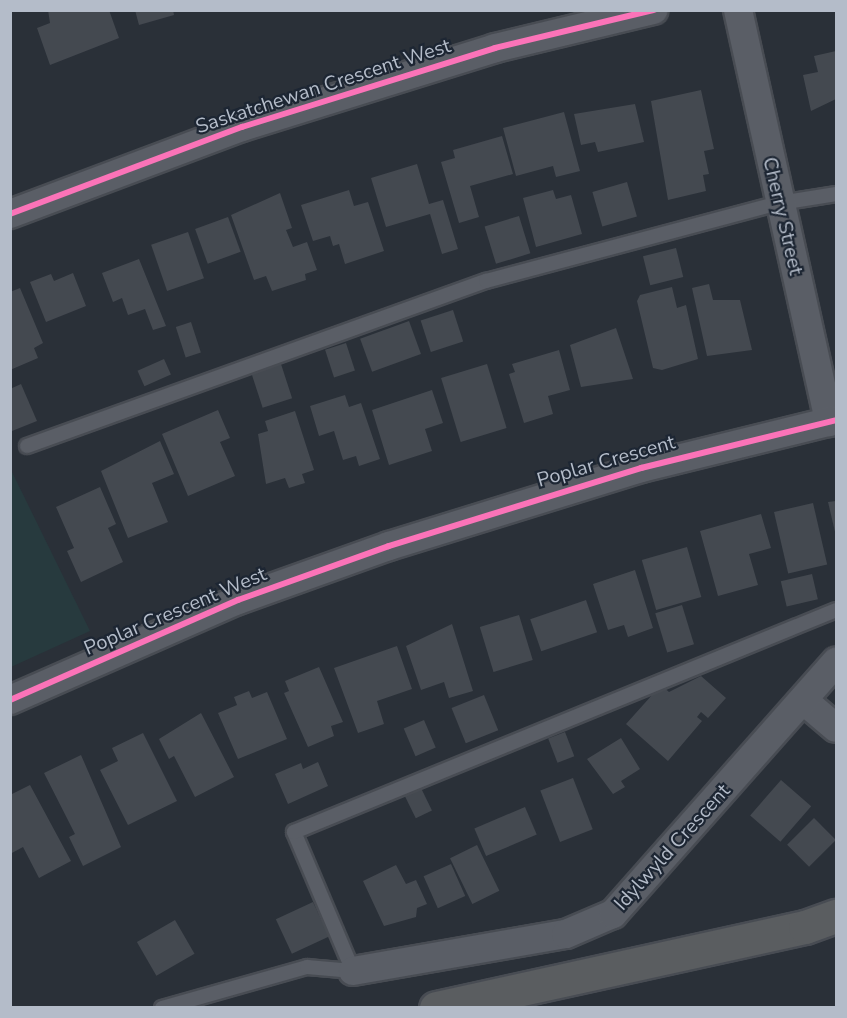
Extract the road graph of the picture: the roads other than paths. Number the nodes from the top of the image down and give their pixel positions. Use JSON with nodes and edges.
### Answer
{"nodes":[{"id":1,"x":653,"y":10,"type":"edge"},
{"id":2,"x":738,"y":10,"type":"edge"},
{"id":3,"x":837,"y":194,"type":"edge"},
{"id":4,"x":780,"y":203,"type":"junction"},
{"id":5,"x":10,"y":214,"type":"edge"},
{"id":6,"x":832,"y":421,"type":"edge"},
{"id":7,"x":27,"y":446,"type":"dead end"},
{"id":8,"x":388,"y":546,"type":"joint"},
{"id":9,"x":837,"y":610,"type":"edge"},
{"id":10,"x":837,"y":662,"type":"edge"},
{"id":11,"x":10,"y":700,"type":"edge"},
{"id":12,"x":803,"y":700,"type":"junction"},
{"id":13,"x":837,"y":728,"type":"edge"},
{"id":14,"x":837,"y":916,"type":"edge"},
{"id":15,"x":353,"y":971,"type":"junction"},
{"id":16,"x":162,"y":1008,"type":"edge"},
{"id":17,"x":436,"y":1008,"type":"edge"}],
"edges":[{"from":1,"to":5,"type":"street","name":"Saskatchewan Crescent West"},
{"from":2,"to":4,"type":"street","name":"Cherry Street"},
{"from":3,"to":4,"type":"lane"},
{"from":4,"to":6,"type":"street","name":"Cherry Street"},
{"from":4,"to":7,"type":"lane"},
{"from":6,"to":8,"type":"street","name":"Poplar Crescent"},
{"from":8,"to":11,"type":"street","name":"Poplar Crescent West"},
{"from":9,"to":15,"type":"lane"},
{"from":10,"to":12,"type":"street","name":"Idylwyld Crescent"},
{"from":12,"to":13,"type":"street"},
{"from":12,"to":15,"type":"street","name":"Idylwyld Crescent"},
{"from":14,"to":17,"type":"highway"},
{"from":15,"to":16,"type":"lane"}]}
